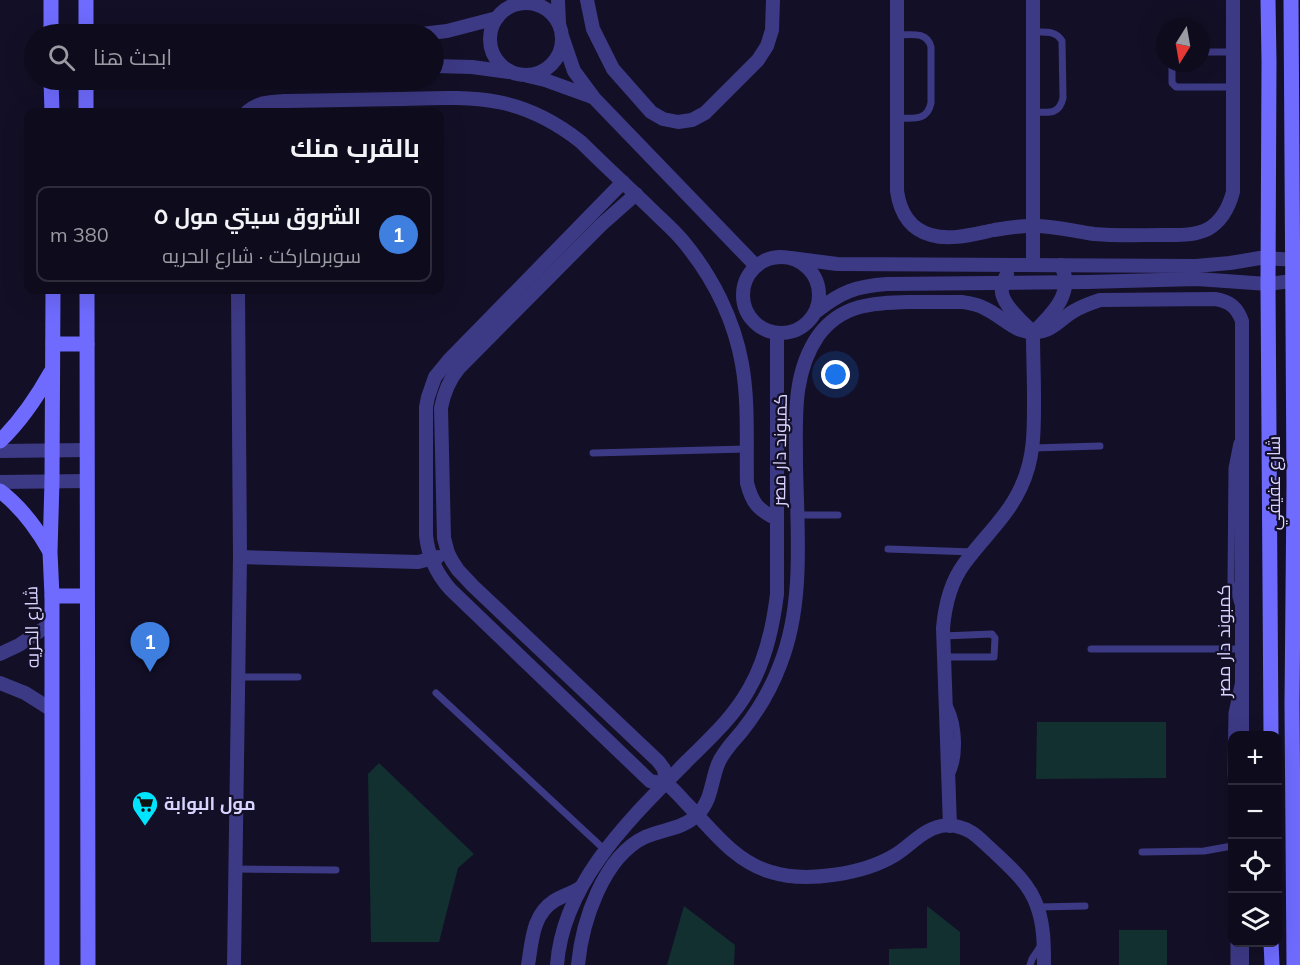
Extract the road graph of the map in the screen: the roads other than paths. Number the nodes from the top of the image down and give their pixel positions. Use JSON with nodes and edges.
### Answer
{"nodes":[{"id":1,"x":51,"y":0,"type":"edge"},
{"id":2,"x":86,"y":0,"type":"edge"},
{"id":3,"x":558,"y":0,"type":"edge"},
{"id":4,"x":587,"y":0,"type":"edge"},
{"id":5,"x":773,"y":0,"type":"edge"},
{"id":6,"x":897,"y":0,"type":"edge"},
{"id":7,"x":1033,"y":0,"type":"edge"},
{"id":8,"x":1233,"y":0,"type":"edge"},
{"id":9,"x":1268,"y":0,"type":"edge"},
{"id":10,"x":1291,"y":0,"type":"edge"},
{"id":11,"x":503,"y":10,"type":"edge"},
{"id":12,"x":51,"y":24,"type":"edge"},
{"id":13,"x":86,"y":24,"type":"edge"},
{"id":14,"x":560,"y":30,"type":"junction"},
{"id":15,"x":444,"y":31,"type":"edge"},
{"id":16,"x":1033,"y":32,"type":"junction"},
{"id":17,"x":897,"y":35,"type":"junction"},
{"id":18,"x":1210,"y":52,"type":"edge"},
{"id":19,"x":1233,"y":52,"type":"junction"},
{"id":20,"x":1291,"y":60,"type":"junction"},
{"id":21,"x":444,"y":66,"type":"edge"},
{"id":22,"x":1172,"y":72,"type":"edge"},
{"id":23,"x":517,"y":74,"type":"junction"},
{"id":24,"x":1300,"y":84,"type":"edge"},
{"id":25,"x":1233,"y":87,"type":"junction"},
{"id":26,"x":51,"y":90,"type":"edge"},
{"id":27,"x":86,"y":90,"type":"edge"},
{"id":28,"x":594,"y":98,"type":"junction"},
{"id":29,"x":52,"y":108,"type":"edge"},
{"id":30,"x":86,"y":108,"type":"edge"},
{"id":31,"x":252,"y":108,"type":"edge"},
{"id":32,"x":1033,"y":112,"type":"junction"},
{"id":33,"x":897,"y":118,"type":"junction"},
{"id":34,"x":623,"y":182,"type":"junction"},
{"id":35,"x":1292,"y":186,"type":"junction"},
{"id":36,"x":636,"y":194,"type":"junction"},
{"id":37,"x":1300,"y":208,"type":"edge"},
{"id":38,"x":1033,"y":226,"type":"junction"},
{"id":39,"x":791,"y":258,"type":"junction"},
{"id":40,"x":1268,"y":258,"type":"junction"},
{"id":41,"x":1296,"y":260,"type":"edge"},
{"id":42,"x":1013,"y":265,"type":"junction"},
{"id":43,"x":1033,"y":265,"type":"junction"},
{"id":44,"x":1061,"y":265,"type":"junction"},
{"id":45,"x":756,"y":266,"type":"junction"},
{"id":46,"x":1296,"y":281,"type":"edge"},
{"id":47,"x":1003,"y":282,"type":"junction"},
{"id":48,"x":1066,"y":282,"type":"junction"},
{"id":49,"x":1268,"y":284,"type":"junction"},
{"id":50,"x":53,"y":294,"type":"edge"},
{"id":51,"x":87,"y":294,"type":"edge"},
{"id":52,"x":238,"y":294,"type":"edge"},
{"id":53,"x":817,"y":311,"type":"junction"},
{"id":54,"x":1033,"y":333,"type":"junction"},
{"id":55,"x":777,"y":334,"type":"junction"},
{"id":56,"x":1300,"y":341,"type":"edge"},
{"id":57,"x":53,"y":344,"type":"junction"},
{"id":58,"x":87,"y":344,"type":"junction"},
{"id":59,"x":1293,"y":361,"type":"junction"},
{"id":60,"x":52,"y":370,"type":"junction"},
{"id":61,"x":0,"y":441,"type":"edge"},
{"id":62,"x":1100,"y":446,"type":"dead end"},
{"id":63,"x":1033,"y":448,"type":"junction"},
{"id":64,"x":746,"y":449,"type":"junction"},
{"id":65,"x":52,"y":450,"type":"junction"},
{"id":66,"x":87,"y":450,"type":"junction"},
{"id":67,"x":0,"y":451,"type":"edge"},
{"id":68,"x":593,"y":453,"type":"dead end"},
{"id":69,"x":1300,"y":463,"type":"edge"},
{"id":70,"x":52,"y":481,"type":"junction"},
{"id":71,"x":87,"y":481,"type":"junction"},
{"id":72,"x":0,"y":482,"type":"edge"},
{"id":73,"x":1294,"y":484,"type":"junction"},
{"id":74,"x":0,"y":490,"type":"edge"},
{"id":75,"x":797,"y":515,"type":"junction"},
{"id":76,"x":838,"y":515,"type":"dead end"},
{"id":77,"x":777,"y":519,"type":"junction"},
{"id":78,"x":888,"y":549,"type":"dead end"},
{"id":79,"x":50,"y":552,"type":"junction"},
{"id":80,"x":973,"y":552,"type":"junction"},
{"id":81,"x":448,"y":553,"type":"junction"},
{"id":82,"x":240,"y":557,"type":"junction"},
{"id":83,"x":431,"y":560,"type":"junction"},
{"id":84,"x":52,"y":596,"type":"junction"},
{"id":85,"x":87,"y":596,"type":"junction"},
{"id":86,"x":52,"y":623,"type":"junction"},
{"id":87,"x":944,"y":636,"type":"junction"},
{"id":88,"x":1091,"y":649,"type":"dead end"},
{"id":89,"x":1242,"y":649,"type":"junction"},
{"id":90,"x":0,"y":654,"type":"edge"},
{"id":91,"x":945,"y":657,"type":"junction"},
{"id":92,"x":1242,"y":674,"type":"junction"},
{"id":93,"x":238,"y":677,"type":"junction"},
{"id":94,"x":298,"y":677,"type":"dead end"},
{"id":95,"x":0,"y":683,"type":"edge"},
{"id":96,"x":436,"y":693,"type":"dead end"},
{"id":97,"x":1292,"y":704,"type":"junction"},
{"id":98,"x":1270,"y":705,"type":"junction"},
{"id":99,"x":52,"y":710,"type":"junction"},
{"id":100,"x":1242,"y":731,"type":"edge"},
{"id":101,"x":1270,"y":731,"type":"edge"},
{"id":102,"x":666,"y":783,"type":"junction"},
{"id":103,"x":1233,"y":785,"type":"edge"},
{"id":104,"x":698,"y":815,"type":"junction"},
{"id":105,"x":950,"y":825,"type":"junction"},
{"id":106,"x":1228,"y":847,"type":"edge"},
{"id":107,"x":606,"y":851,"type":"junction"},
{"id":108,"x":1142,"y":852,"type":"dead end"},
{"id":109,"x":236,"y":869,"type":"junction"},
{"id":110,"x":336,"y":870,"type":"dead end"},
{"id":111,"x":580,"y":888,"type":"junction"},
{"id":112,"x":1085,"y":906,"type":"dead end"},
{"id":113,"x":1038,"y":907,"type":"junction"},
{"id":114,"x":1044,"y":942,"type":"junction"},
{"id":115,"x":1234,"y":947,"type":"edge"},
{"id":116,"x":1242,"y":947,"type":"edge"},
{"id":117,"x":1271,"y":947,"type":"edge"},
{"id":118,"x":1296,"y":960,"type":"edge"},
{"id":119,"x":52,"y":965,"type":"edge"},
{"id":120,"x":88,"y":965,"type":"edge"},
{"id":121,"x":234,"y":965,"type":"edge"},
{"id":122,"x":528,"y":965,"type":"edge"},
{"id":123,"x":558,"y":965,"type":"edge"},
{"id":124,"x":578,"y":965,"type":"edge"},
{"id":125,"x":1030,"y":965,"type":"edge"},
{"id":126,"x":1044,"y":965,"type":"edge"},
{"id":127,"x":1234,"y":965,"type":"edge"},
{"id":128,"x":1242,"y":965,"type":"edge"},
{"id":129,"x":1272,"y":965,"type":"edge"}],
"edges":[{"from":1,"to":12,"type":"street"},
{"from":2,"to":13,"type":"street"},
{"from":3,"to":14,"type":"street"},
{"from":4,"to":5,"type":"street"},
{"from":6,"to":17,"type":"street"},
{"from":7,"to":16,"type":"street"},
{"from":8,"to":19,"type":"street"},
{"from":9,"to":40,"type":"street","name":"شارع عفيفي"},
{"from":10,"to":20,"type":"street","name":"شارع عفيفي"},
{"from":11,"to":14,"type":"street"},
{"from":11,"to":15,"type":"street"},
{"from":11,"to":23,"type":"street"},
{"from":14,"to":23,"type":"street"},
{"from":14,"to":28,"type":"street"},
{"from":16,"to":32,"type":"street"},
{"from":16,"to":32,"type":"lane"},
{"from":17,"to":33,"type":"street"},
{"from":17,"to":33,"type":"lane"},
{"from":18,"to":19,"type":"lane"},
{"from":19,"to":25,"type":"street"},
{"from":20,"to":24,"type":"street"},
{"from":20,"to":35,"type":"street","name":"شارع عفيفي"},
{"from":21,"to":23,"type":"street"},
{"from":22,"to":25,"type":"lane"},
{"from":23,"to":28,"type":"street"},
{"from":25,"to":38,"type":"street"},
{"from":26,"to":29,"type":"street"},
{"from":27,"to":30,"type":"street"},
{"from":28,"to":45,"type":"street"},
{"from":31,"to":34,"type":"street"},
{"from":32,"to":38,"type":"street"},
{"from":33,"to":38,"type":"street"},
{"from":34,"to":36,"type":"street"},
{"from":34,"to":83,"type":"street"},
{"from":35,"to":37,"type":"street"},
{"from":35,"to":41,"type":"street","name":"شارع عفيفي"},
{"from":36,"to":64,"type":"street"},
{"from":36,"to":81,"type":"street"},
{"from":38,"to":43,"type":"street"},
{"from":39,"to":42,"type":"street"},
{"from":39,"to":45,"type":"street"},
{"from":39,"to":53,"type":"street"},
{"from":40,"to":41,"type":"street"},
{"from":40,"to":44,"type":"street"},
{"from":40,"to":49,"type":"street","name":"شارع عفيفي"},
{"from":41,"to":46,"type":"street","name":"شارع عفيفي"},
{"from":42,"to":43,"type":"street"},
{"from":42,"to":47,"type":"street"},
{"from":43,"to":44,"type":"street"},
{"from":44,"to":48,"type":"street"},
{"from":45,"to":55,"type":"street"},
{"from":46,"to":49,"type":"street"},
{"from":46,"to":59,"type":"street","name":"شارع عفيفي"},
{"from":47,"to":48,"type":"street"},
{"from":47,"to":53,"type":"street"},
{"from":47,"to":54,"type":"street"},
{"from":48,"to":49,"type":"street"},
{"from":48,"to":54,"type":"street"},
{"from":49,"to":98,"type":"street","name":"شارع عفيفي"},
{"from":50,"to":57,"type":"street","name":"شارع الحريه"},
{"from":51,"to":58,"type":"street"},
{"from":52,"to":82,"type":"street"},
{"from":53,"to":55,"type":"street"},
{"from":54,"to":63,"type":"street"},
{"from":54,"to":75,"type":"street","name":"كمبوند دار مصر"},
{"from":54,"to":89,"type":"street","name":"كمبوند دار مصر"},
{"from":55,"to":77,"type":"street"},
{"from":56,"to":59,"type":"street"},
{"from":57,"to":58,"type":"street"},
{"from":57,"to":60,"type":"street","name":"شارع الحريه"},
{"from":58,"to":66,"type":"street"},
{"from":59,"to":73,"type":"street","name":"شارع عفيفي"},
{"from":60,"to":61,"type":"street"},
{"from":60,"to":65,"type":"street","name":"شارع الحريه"},
{"from":62,"to":63,"type":"lane"},
{"from":63,"to":80,"type":"street"},
{"from":64,"to":68,"type":"lane"},
{"from":64,"to":77,"type":"street"},
{"from":65,"to":66,"type":"street"},
{"from":65,"to":67,"type":"street"},
{"from":65,"to":70,"type":"street","name":"شارع الحريه"},
{"from":66,"to":71,"type":"street"},
{"from":69,"to":73,"type":"street"},
{"from":70,"to":71,"type":"street"},
{"from":70,"to":72,"type":"street"},
{"from":70,"to":79,"type":"street","name":"شارع الحريه"},
{"from":71,"to":85,"type":"street"},
{"from":73,"to":97,"type":"street","name":"شارع عفيفي"},
{"from":74,"to":79,"type":"street"},
{"from":75,"to":76,"type":"lane"},
{"from":75,"to":104,"type":"street","name":"كمبوند دار مصر"},
{"from":77,"to":102,"type":"street"},
{"from":78,"to":80,"type":"lane"},
{"from":79,"to":84,"type":"street","name":"شارع الحريه"},
{"from":80,"to":87,"type":"street"},
{"from":81,"to":83,"type":"street"},
{"from":81,"to":102,"type":"street"},
{"from":82,"to":83,"type":"street"},
{"from":82,"to":93,"type":"street"},
{"from":83,"to":102,"type":"street"},
{"from":84,"to":85,"type":"street"},
{"from":84,"to":86,"type":"street","name":"شارع الحريه"},
{"from":85,"to":120,"type":"street"},
{"from":86,"to":90,"type":"street"},
{"from":86,"to":99,"type":"street","name":"شارع الحريه"},
{"from":87,"to":91,"type":"street"},
{"from":87,"to":91,"type":"lane"},
{"from":88,"to":89,"type":"lane"},
{"from":89,"to":92,"type":"street","name":"كمبوند دار مصر"},
{"from":91,"to":105,"type":"street"},
{"from":92,"to":100,"type":"street","name":"كمبوند دار مصر"},
{"from":92,"to":103,"type":"lane"},
{"from":93,"to":94,"type":"lane"},
{"from":93,"to":109,"type":"street"},
{"from":95,"to":99,"type":"street"},
{"from":96,"to":107,"type":"lane"},
{"from":97,"to":98,"type":"street"},
{"from":97,"to":118,"type":"street","name":"شارع عفيفي"},
{"from":98,"to":101,"type":"street","name":"شارع عفيفي"},
{"from":99,"to":119,"type":"street","name":"شارع الحريه"},
{"from":102,"to":104,"type":"street"},
{"from":102,"to":107,"type":"street"},
{"from":104,"to":105,"type":"street"},
{"from":104,"to":124,"type":"street"},
{"from":105,"to":113,"type":"street"},
{"from":106,"to":108,"type":"lane"},
{"from":107,"to":111,"type":"street"},
{"from":109,"to":110,"type":"lane"},
{"from":109,"to":121,"type":"street"},
{"from":111,"to":122,"type":"street"},
{"from":111,"to":123,"type":"street"},
{"from":112,"to":113,"type":"lane"},
{"from":113,"to":114,"type":"street"},
{"from":114,"to":125,"type":"lane"},
{"from":114,"to":126,"type":"street"},
{"from":115,"to":127,"type":"lane"},
{"from":116,"to":128,"type":"street"},
{"from":117,"to":129,"type":"street"}]}
